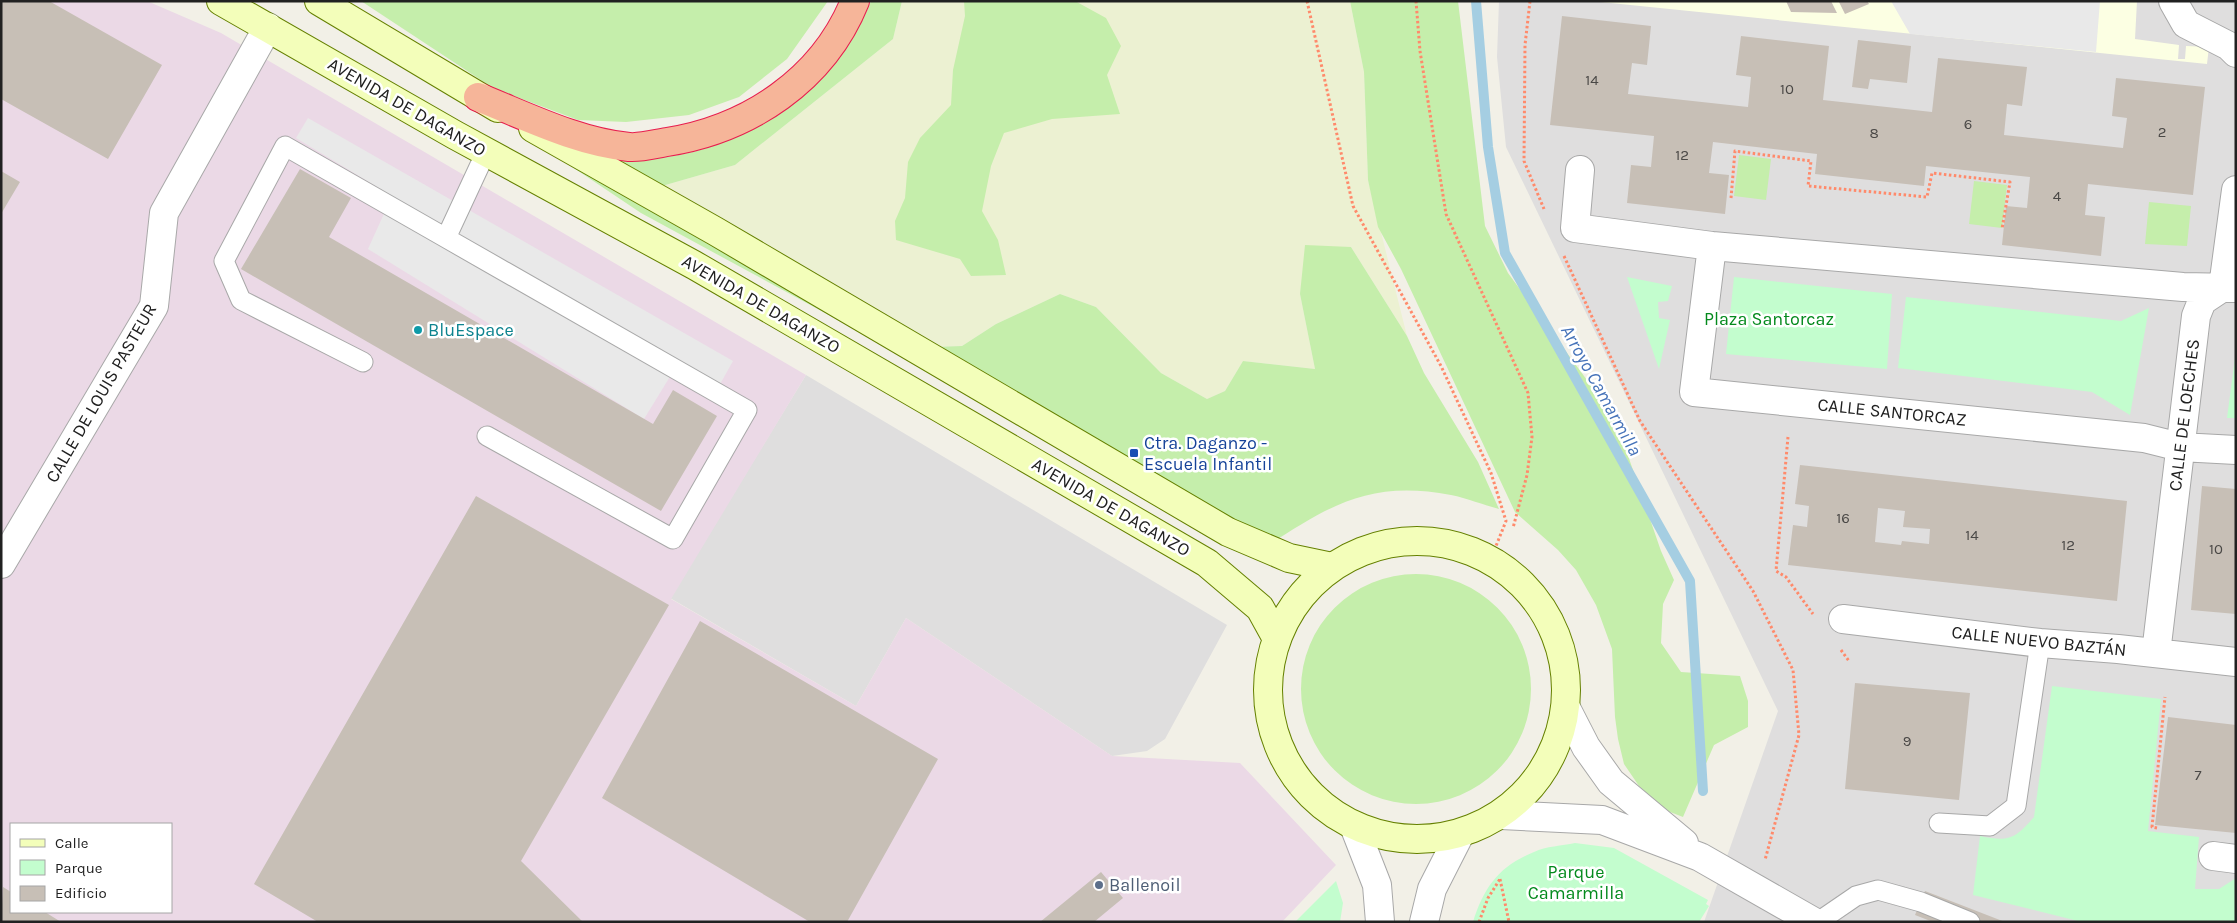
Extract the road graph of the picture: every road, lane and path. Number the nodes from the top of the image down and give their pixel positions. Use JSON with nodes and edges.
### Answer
{"nodes":[{"id":1,"x":221,"y":1,"type":"edge"},
{"id":2,"x":319,"y":1,"type":"edge"},
{"id":3,"x":855,"y":1,"type":"edge"},
{"id":4,"x":1307,"y":1,"type":"edge"},
{"id":5,"x":1416,"y":1,"type":"edge"},
{"id":6,"x":1530,"y":1,"type":"edge"},
{"id":7,"x":2173,"y":1,"type":"edge"},
{"id":8,"x":268,"y":27,"type":"junction"},
{"id":9,"x":2236,"y":53,"type":"edge"},
{"id":10,"x":478,"y":97,"type":"junction"},
{"id":11,"x":486,"y":152,"type":"junction"},
{"id":12,"x":1580,"y":170,"type":"dead end"},
{"id":13,"x":2236,"y":190,"type":"edge"},
{"id":14,"x":1731,"y":198,"type":"dead end"},
{"id":15,"x":1545,"y":212,"type":"dead end"},
{"id":16,"x":2002,"y":229,"type":"dead end"},
{"id":17,"x":446,"y":238,"type":"junction"},
{"id":18,"x":1712,"y":246,"type":"junction"},
{"id":19,"x":1563,"y":254,"type":"dead end"},
{"id":20,"x":2229,"y":287,"type":"edge"},
{"id":21,"x":362,"y":362,"type":"dead end"},
{"id":22,"x":487,"y":436,"type":"dead end"},
{"id":23,"x":1788,"y":437,"type":"dead end"},
{"id":24,"x":2180,"y":447,"type":"junction"},
{"id":25,"x":2236,"y":450,"type":"edge"},
{"id":26,"x":1513,"y":528,"type":"dead end"},
{"id":27,"x":1490,"y":561,"type":"junction"},
{"id":28,"x":1,"y":564,"type":"edge"},
{"id":29,"x":1332,"y":567,"type":"junction"},
{"id":30,"x":1776,"y":571,"type":"dead end"},
{"id":31,"x":1843,"y":619,"type":"dead end"},
{"id":32,"x":1276,"y":637,"type":"junction"},
{"id":33,"x":2040,"y":643,"type":"junction"},
{"id":34,"x":2156,"y":653,"type":"junction"},
{"id":35,"x":2236,"y":662,"type":"edge"},
{"id":36,"x":2165,"y":697,"type":"dead end"},
{"id":37,"x":1566,"y":708,"type":"junction"},
{"id":38,"x":1501,"y":815,"type":"junction"},
{"id":39,"x":1939,"y":822,"type":"dead end"},
{"id":40,"x":1354,"y":826,"type":"junction"},
{"id":41,"x":2157,"y":828,"type":"dead end"},
{"id":42,"x":1460,"y":834,"type":"junction"},
{"id":43,"x":1700,"y":857,"type":"junction"},
{"id":44,"x":1764,"y":863,"type":"dead end"},
{"id":45,"x":1380,"y":922,"type":"edge"},
{"id":46,"x":1424,"y":922,"type":"edge"},
{"id":47,"x":1479,"y":922,"type":"edge"},
{"id":48,"x":1509,"y":922,"type":"edge"},
{"id":49,"x":1816,"y":922,"type":"edge"},
{"id":50,"x":1970,"y":922,"type":"edge"}],
"edges":[{"from":1,"to":8,"type":"main road","name":"AVENIDA DE DAGANZO"},
{"from":2,"to":10,"type":"main road","name":"AVENIDA DE DAGANZO"},
{"from":3,"to":10,"type":"highway"},
{"from":4,"to":27,"type":"path"},
{"from":5,"to":26,"type":"path"},
{"from":6,"to":15,"type":"path"},
{"from":7,"to":9,"type":"street"},
{"from":8,"to":11,"type":"main road","name":"AVENIDA DE DAGANZO"},
{"from":8,"to":28,"type":"street","name":"CALLE DE LOUIS PASTEUR"},
{"from":10,"to":29,"type":"main road","name":"AVENIDA DE DAGANZO"},
{"from":11,"to":17,"type":"lane"},
{"from":11,"to":32,"type":"main road","name":"AVENIDA DE DAGANZO"},
{"from":12,"to":18,"type":"street"},
{"from":13,"to":20,"type":"street"},
{"from":14,"to":16,"type":"path"},
{"from":17,"to":21,"type":"lane"},
{"from":17,"to":22,"type":"lane"},
{"from":18,"to":20,"type":"street"},
{"from":18,"to":24,"type":"street","name":"CALLE SANTORCAZ"},
{"from":19,"to":44,"type":"path"},
{"from":20,"to":24,"type":"street","name":"CALLE DE LOECHES"},
{"from":23,"to":30,"type":"path"},
{"from":24,"to":25,"type":"street","name":"CALLE SANTORCAZ"},
{"from":24,"to":34,"type":"street","name":"CALLE DE LOECHES"},
{"from":27,"to":29,"type":"main road"},
{"from":27,"to":37,"type":"main road"},
{"from":29,"to":32,"type":"main road"},
{"from":31,"to":33,"type":"street","name":"CALLE NUEVO BAZTÁN"},
{"from":32,"to":40,"type":"main road"},
{"from":33,"to":34,"type":"street","name":"CALLE NUEVO BAZTÁN"},
{"from":33,"to":39,"type":"lane"},
{"from":34,"to":35,"type":"street","name":"CALLE NUEVO BAZTÁN"},
{"from":36,"to":41,"type":"path"},
{"from":37,"to":38,"type":"main road"},
{"from":37,"to":43,"type":"street"},
{"from":38,"to":42,"type":"main road"},
{"from":38,"to":43,"type":"street"},
{"from":40,"to":42,"type":"main road"},
{"from":40,"to":45,"type":"street"},
{"from":42,"to":46,"type":"street"},
{"from":43,"to":49,"type":"street"},
{"from":47,"to":48,"type":"path"},
{"from":49,"to":50,"type":"lane"}]}
